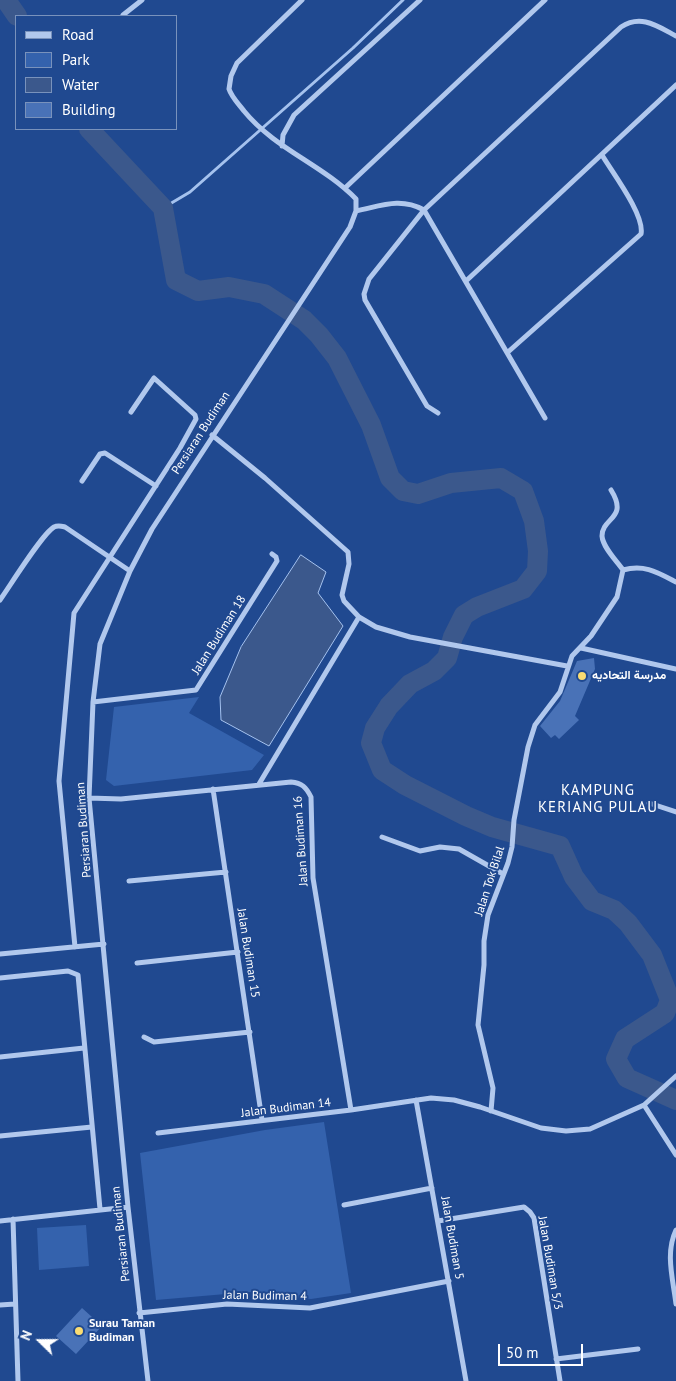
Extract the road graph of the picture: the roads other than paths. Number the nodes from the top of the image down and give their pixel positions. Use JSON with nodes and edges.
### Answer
{"nodes":[{"id":1,"x":142,"y":0,"type":"edge"},
{"id":2,"x":302,"y":0,"type":"edge"},
{"id":3,"x":420,"y":0,"type":"edge"},
{"id":4,"x":545,"y":0,"type":"edge"},
{"id":5,"x":124,"y":15,"type":"edge"},
{"id":6,"x":676,"y":36,"type":"edge"},
{"id":7,"x":676,"y":85,"type":"edge"},
{"id":8,"x":282,"y":146,"type":"junction"},
{"id":9,"x":602,"y":155,"type":"junction"},
{"id":10,"x":345,"y":188,"type":"junction"},
{"id":11,"x":424,"y":210,"type":"junction"},
{"id":12,"x":356,"y":211,"type":"junction"},
{"id":13,"x":466,"y":281,"type":"junction"},
{"id":14,"x":508,"y":352,"type":"junction"},
{"id":15,"x":131,"y":412,"type":"dead end"},
{"id":16,"x":438,"y":413,"type":"dead end"},
{"id":17,"x":545,"y":418,"type":"dead end"},
{"id":18,"x":212,"y":435,"type":"junction"},
{"id":19,"x":82,"y":481,"type":"dead end"},
{"id":20,"x":156,"y":486,"type":"junction"},
{"id":21,"x":611,"y":490,"type":"dead end"},
{"id":22,"x":272,"y":554,"type":"dead end"},
{"id":23,"x":109,"y":556,"type":"junction"},
{"id":24,"x":623,"y":570,"type":"junction"},
{"id":25,"x":130,"y":571,"type":"junction"},
{"id":26,"x":676,"y":582,"type":"edge"},
{"id":27,"x":0,"y":600,"type":"edge"},
{"id":28,"x":359,"y":618,"type":"junction"},
{"id":29,"x":581,"y":648,"type":"junction"},
{"id":30,"x":567,"y":666,"type":"junction"},
{"id":31,"x":676,"y":669,"type":"edge"},
{"id":32,"x":93,"y":702,"type":"junction"},
{"id":33,"x":259,"y":784,"type":"junction"},
{"id":34,"x":213,"y":789,"type":"junction"},
{"id":35,"x":89,"y":798,"type":"junction"},
{"id":36,"x":649,"y":803,"type":"dead end"},
{"id":37,"x":676,"y":812,"type":"edge"},
{"id":38,"x":382,"y":837,"type":"dead end"},
{"id":39,"x":226,"y":872,"type":"junction"},
{"id":40,"x":503,"y":874,"type":"junction"},
{"id":41,"x":129,"y":881,"type":"dead end"},
{"id":42,"x":104,"y":944,"type":"junction"},
{"id":43,"x":75,"y":947,"type":"junction"},
{"id":44,"x":238,"y":952,"type":"junction"},
{"id":45,"x":0,"y":954,"type":"edge"},
{"id":46,"x":136,"y":962,"type":"dead end"},
{"id":47,"x":0,"y":978,"type":"edge"},
{"id":48,"x":250,"y":1032,"type":"junction"},
{"id":49,"x":144,"y":1037,"type":"dead end"},
{"id":50,"x":84,"y":1048,"type":"junction"},
{"id":51,"x":0,"y":1058,"type":"edge"},
{"id":52,"x":676,"y":1077,"type":"edge"},
{"id":53,"x":416,"y":1100,"type":"junction"},
{"id":54,"x":644,"y":1105,"type":"junction"},
{"id":55,"x":351,"y":1110,"type":"junction"},
{"id":56,"x":491,"y":1111,"type":"junction"},
{"id":57,"x":262,"y":1120,"type":"junction"},
{"id":58,"x":92,"y":1127,"type":"junction"},
{"id":59,"x":158,"y":1133,"type":"dead end"},
{"id":60,"x":0,"y":1136,"type":"edge"},
{"id":61,"x":676,"y":1155,"type":"edge"},
{"id":62,"x":432,"y":1188,"type":"junction"},
{"id":63,"x":344,"y":1205,"type":"dead end"},
{"id":64,"x":128,"y":1206,"type":"junction"},
{"id":65,"x":100,"y":1209,"type":"junction"},
{"id":66,"x":13,"y":1219,"type":"junction"},
{"id":67,"x":0,"y":1221,"type":"edge"},
{"id":68,"x":438,"y":1221,"type":"junction"},
{"id":69,"x":676,"y":1230,"type":"edge"},
{"id":70,"x":449,"y":1281,"type":"junction"},
{"id":71,"x":14,"y":1304,"type":"junction"},
{"id":72,"x":676,"y":1304,"type":"edge"},
{"id":73,"x":0,"y":1305,"type":"edge"},
{"id":74,"x":139,"y":1313,"type":"junction"},
{"id":75,"x":638,"y":1349,"type":"dead end"},
{"id":76,"x":556,"y":1359,"type":"junction"},
{"id":77,"x":18,"y":1381,"type":"edge"},
{"id":78,"x":148,"y":1381,"type":"edge"},
{"id":79,"x":466,"y":1381,"type":"edge"},
{"id":80,"x":560,"y":1381,"type":"edge"}],
"edges":[{"from":1,"to":5,"type":"street"},
{"from":2,"to":8,"type":"street"},
{"from":3,"to":8,"type":"street"},
{"from":4,"to":10,"type":"street"},
{"from":6,"to":11,"type":"street"},
{"from":7,"to":9,"type":"street"},
{"from":8,"to":10,"type":"street"},
{"from":9,"to":13,"type":"street"},
{"from":9,"to":14,"type":"street"},
{"from":10,"to":12,"type":"street"},
{"from":11,"to":12,"type":"street"},
{"from":11,"to":13,"type":"street"},
{"from":11,"to":16,"type":"street"},
{"from":12,"to":18,"type":"street","name":"Persiaran Budiman"},
{"from":13,"to":14,"type":"street"},
{"from":14,"to":17,"type":"street"},
{"from":15,"to":20,"type":"street"},
{"from":18,"to":25,"type":"street","name":"Persiaran Budiman"},
{"from":18,"to":28,"type":"street"},
{"from":19,"to":20,"type":"street"},
{"from":20,"to":23,"type":"street"},
{"from":21,"to":24,"type":"street"},
{"from":22,"to":32,"type":"street","name":"Jalan Budiman 18"},
{"from":23,"to":25,"type":"street"},
{"from":23,"to":27,"type":"street"},
{"from":23,"to":43,"type":"street"},
{"from":24,"to":26,"type":"street"},
{"from":24,"to":29,"type":"street"},
{"from":25,"to":32,"type":"street","name":"Persiaran Budiman"},
{"from":28,"to":30,"type":"street"},
{"from":28,"to":33,"type":"street"},
{"from":29,"to":30,"type":"street"},
{"from":29,"to":31,"type":"street"},
{"from":30,"to":40,"type":"street","name":"Jalan Tok Bilal"},
{"from":32,"to":35,"type":"street","name":"Persiaran Budiman"},
{"from":33,"to":34,"type":"street","name":"Jalan Budiman 16"},
{"from":33,"to":55,"type":"street","name":"Jalan Budiman 16"},
{"from":34,"to":35,"type":"street","name":"Jalan Budiman 16"},
{"from":34,"to":39,"type":"street","name":"Jalan Budiman 15"},
{"from":35,"to":42,"type":"street","name":"Persiaran Budiman"},
{"from":36,"to":37,"type":"street"},
{"from":38,"to":40,"type":"street"},
{"from":39,"to":41,"type":"street"},
{"from":39,"to":44,"type":"street","name":"Jalan Budiman 15"},
{"from":40,"to":56,"type":"street","name":"Jalan Tok Bilal"},
{"from":42,"to":43,"type":"street"},
{"from":42,"to":64,"type":"street","name":"Persiaran Budiman"},
{"from":43,"to":45,"type":"street"},
{"from":44,"to":46,"type":"street"},
{"from":44,"to":48,"type":"street","name":"Jalan Budiman 15"},
{"from":47,"to":50,"type":"street"},
{"from":48,"to":49,"type":"street"},
{"from":48,"to":57,"type":"street","name":"Jalan Budiman 15"},
{"from":50,"to":51,"type":"street"},
{"from":50,"to":58,"type":"street"},
{"from":52,"to":54,"type":"street","name":"Jalan Budiman 14"},
{"from":53,"to":55,"type":"street","name":"Jalan Budiman 14"},
{"from":53,"to":56,"type":"street","name":"Jalan Budiman 14"},
{"from":53,"to":62,"type":"street","name":"Jalan Budiman 5"},
{"from":54,"to":56,"type":"street","name":"Jalan Budiman 14"},
{"from":54,"to":61,"type":"street"},
{"from":55,"to":57,"type":"street","name":"Jalan Budiman 14"},
{"from":57,"to":59,"type":"street","name":"Jalan Budiman 14"},
{"from":58,"to":60,"type":"street"},
{"from":58,"to":65,"type":"street"},
{"from":62,"to":63,"type":"street"},
{"from":62,"to":68,"type":"street","name":"Jalan Budiman 5"},
{"from":64,"to":65,"type":"street"},
{"from":64,"to":74,"type":"street","name":"Persiaran Budiman"},
{"from":65,"to":66,"type":"street"},
{"from":66,"to":67,"type":"street"},
{"from":66,"to":71,"type":"street"},
{"from":68,"to":70,"type":"street","name":"Jalan Budiman 5"},
{"from":68,"to":76,"type":"street","name":"Jalan Budiman 5/3"},
{"from":69,"to":72,"type":"street"},
{"from":70,"to":74,"type":"street","name":"Jalan Budiman 4"},
{"from":70,"to":79,"type":"street","name":"Jalan Budiman 5"},
{"from":71,"to":73,"type":"street"},
{"from":71,"to":77,"type":"street"},
{"from":74,"to":78,"type":"street","name":"Persiaran Budiman"},
{"from":75,"to":76,"type":"street"},
{"from":76,"to":80,"type":"street","name":"Jalan Budiman 5/3"}]}
